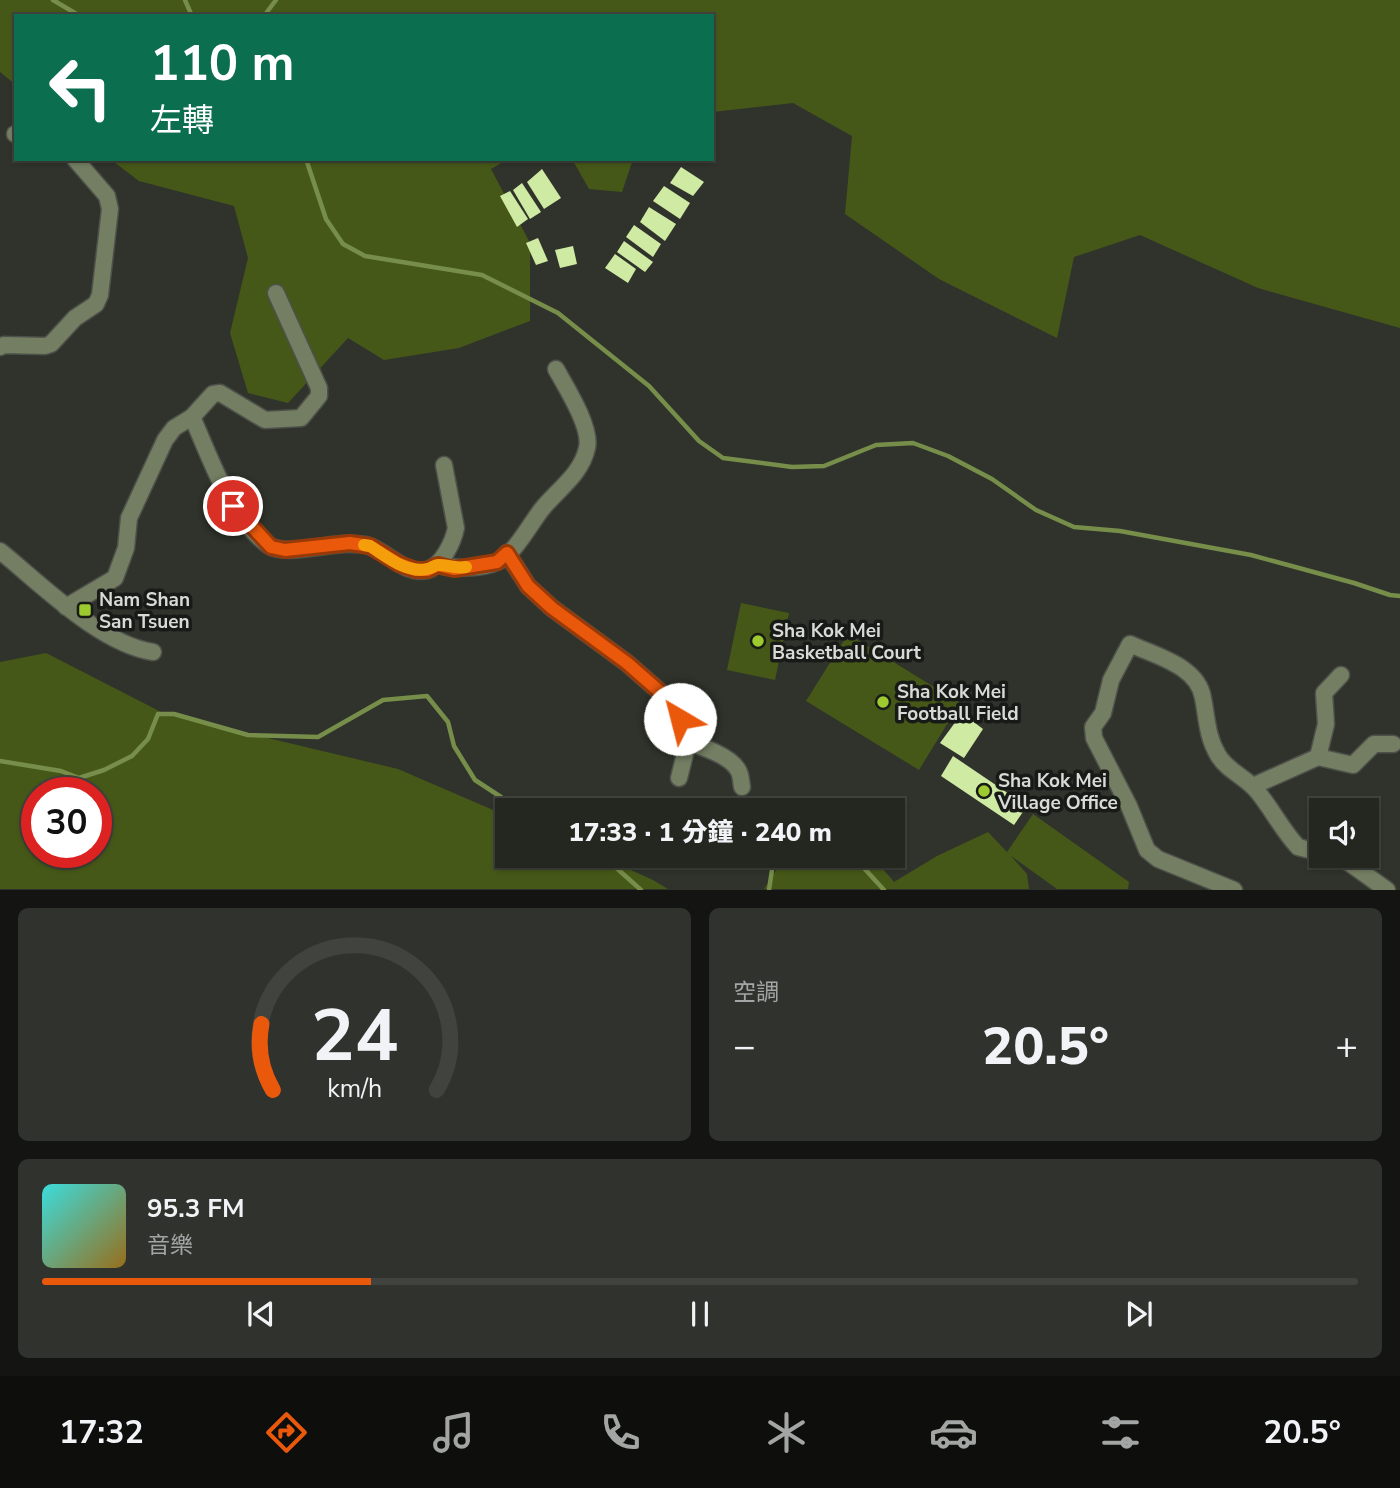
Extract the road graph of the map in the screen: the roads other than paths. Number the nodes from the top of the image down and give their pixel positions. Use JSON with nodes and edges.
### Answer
{"nodes":[{"id":1,"x":77,"y":161,"type":"edge"},
{"id":2,"x":276,"y":293,"type":"dead end"},
{"id":3,"x":0,"y":347,"type":"edge"},
{"id":4,"x":556,"y":369,"type":"dead end"},
{"id":5,"x":192,"y":417,"type":"junction"},
{"id":6,"x":444,"y":466,"type":"dead end"},
{"id":7,"x":0,"y":551,"type":"edge"},
{"id":8,"x":507,"y":553,"type":"junction"},
{"id":9,"x":438,"y":565,"type":"junction"},
{"id":10,"x":66,"y":607,"type":"junction"},
{"id":11,"x":153,"y":652,"type":"dead end"},
{"id":12,"x":1340,"y":675,"type":"dead end"},
{"id":13,"x":684,"y":741,"type":"junction"},
{"id":14,"x":1392,"y":744,"type":"dead end"},
{"id":15,"x":1318,"y":757,"type":"junction"},
{"id":16,"x":679,"y":778,"type":"dead end"},
{"id":17,"x":1253,"y":786,"type":"junction"},
{"id":18,"x":742,"y":787,"type":"dead end"},
{"id":19,"x":1309,"y":850,"type":"edge"},
{"id":20,"x":1356,"y":868,"type":"edge"},
{"id":21,"x":1234,"y":890,"type":"edge"},
{"id":22,"x":1387,"y":890,"type":"edge"}],
"edges":[{"from":1,"to":3,"type":"street"},
{"from":2,"to":5,"type":"street"},
{"from":4,"to":8,"type":"street"},
{"from":5,"to":9,"type":"street"},
{"from":5,"to":10,"type":"street"},
{"from":6,"to":9,"type":"street"},
{"from":7,"to":10,"type":"street"},
{"from":8,"to":9,"type":"street"},
{"from":8,"to":13,"type":"street"},
{"from":10,"to":11,"type":"street"},
{"from":12,"to":15,"type":"street"},
{"from":13,"to":16,"type":"street"},
{"from":13,"to":18,"type":"street"},
{"from":14,"to":15,"type":"street"},
{"from":15,"to":17,"type":"street"},
{"from":17,"to":19,"type":"street"},
{"from":17,"to":21,"type":"street"},
{"from":20,"to":22,"type":"street"}]}
